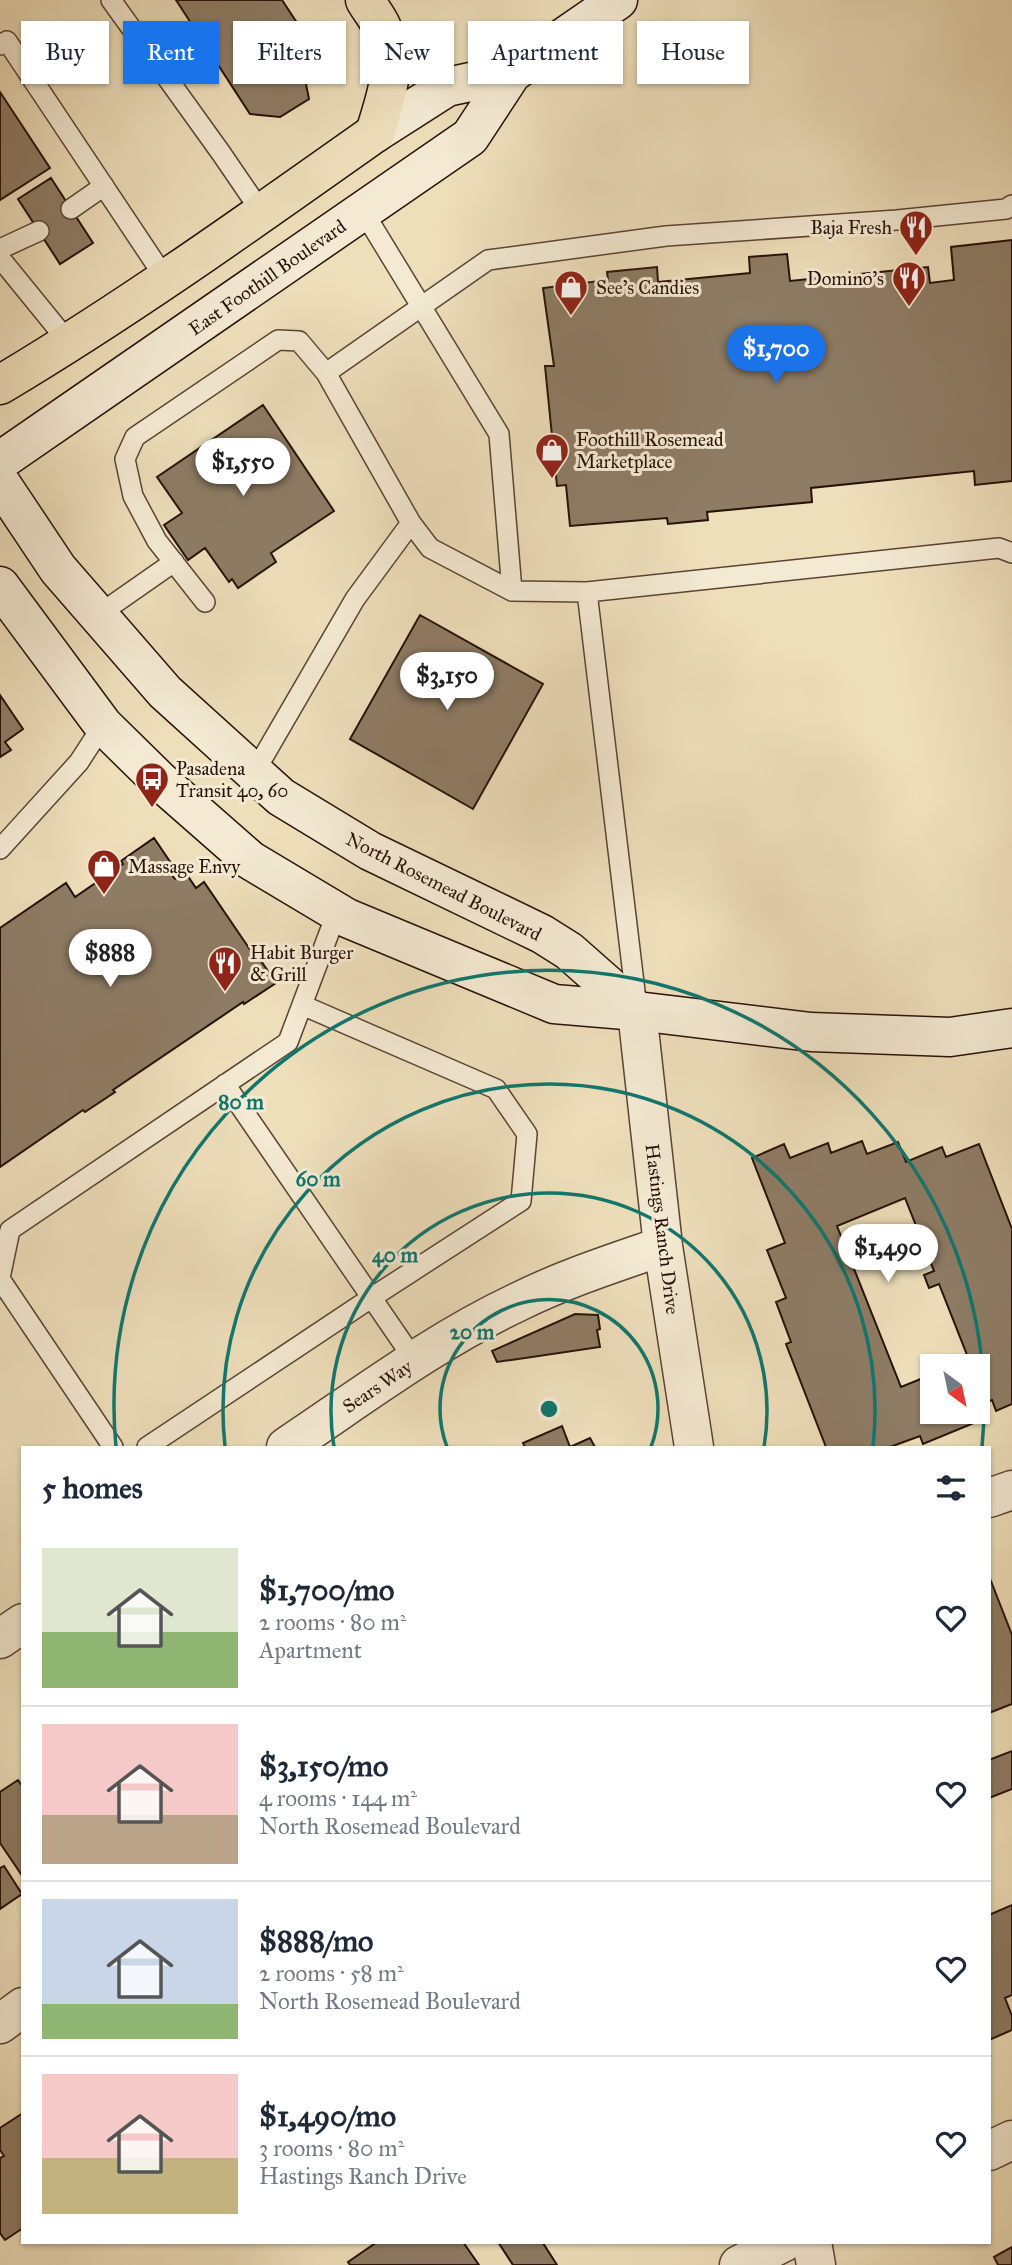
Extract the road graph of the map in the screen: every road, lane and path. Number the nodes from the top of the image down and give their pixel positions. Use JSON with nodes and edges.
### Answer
{"nodes":[{"id":1,"x":111,"y":0,"type":"edge"},
{"id":2,"x":365,"y":0,"type":"edge"},
{"id":3,"x":618,"y":0,"type":"edge"},
{"id":4,"x":588,"y":21,"type":"edge"},
{"id":5,"x":0,"y":45,"type":"edge"},
{"id":6,"x":468,"y":82,"type":"edge"},
{"id":7,"x":505,"y":84,"type":"edge"},
{"id":8,"x":375,"y":133,"type":"junction"},
{"id":9,"x":104,"y":186,"type":"junction"},
{"id":10,"x":1012,"y":205,"type":"edge"},
{"id":11,"x":71,"y":209,"type":"dead end"},
{"id":12,"x":363,"y":211,"type":"junction"},
{"id":13,"x":262,"y":213,"type":"junction"},
{"id":14,"x":39,"y":231,"type":"dead end"},
{"id":15,"x":0,"y":249,"type":"edge"},
{"id":16,"x":0,"y":258,"type":"edge"},
{"id":17,"x":165,"y":278,"type":"junction"},
{"id":18,"x":422,"y":306,"type":"junction"},
{"id":19,"x":70,"y":344,"type":"junction"},
{"id":20,"x":326,"y":373,"type":"junction"},
{"id":21,"x":0,"y":385,"type":"edge"},
{"id":22,"x":0,"y":461,"type":"edge"},
{"id":23,"x":0,"y":482,"type":"edge"},
{"id":24,"x":411,"y":523,"type":"junction"},
{"id":25,"x":1012,"y":553,"type":"edge"},
{"id":26,"x":174,"y":562,"type":"junction"},
{"id":27,"x":0,"y":586,"type":"edge"},
{"id":28,"x":512,"y":591,"type":"junction"},
{"id":29,"x":587,"y":592,"type":"junction"},
{"id":30,"x":205,"y":603,"type":"dead end"},
{"id":31,"x":99,"y":615,"type":"junction"},
{"id":32,"x":103,"y":725,"type":"junction"},
{"id":33,"x":254,"y":773,"type":"junction"},
{"id":34,"x":0,"y":849,"type":"edge"},
{"id":35,"x":337,"y":912,"type":"junction"},
{"id":36,"x":302,"y":1005,"type":"junction"},
{"id":37,"x":637,"y":1011,"type":"junction"},
{"id":38,"x":1012,"y":1028,"type":"edge"},
{"id":39,"x":225,"y":1084,"type":"junction"},
{"id":40,"x":663,"y":1246,"type":"junction"},
{"id":41,"x":0,"y":1279,"type":"edge"},
{"id":42,"x":371,"y":1298,"type":"junction"},
{"id":43,"x":415,"y":1362,"type":"junction"},
{"id":44,"x":113,"y":1446,"type":"edge"},
{"id":45,"x":149,"y":1446,"type":"edge"},
{"id":46,"x":288,"y":1446,"type":"edge"},
{"id":47,"x":694,"y":1446,"type":"edge"},
{"id":48,"x":1012,"y":1490,"type":"edge"},
{"id":49,"x":991,"y":1497,"type":"edge"},
{"id":50,"x":21,"y":1624,"type":"edge"},
{"id":51,"x":0,"y":1639,"type":"edge"},
{"id":52,"x":21,"y":2008,"type":"edge"},
{"id":53,"x":0,"y":2024,"type":"edge"},
{"id":54,"x":1012,"y":2140,"type":"edge"},
{"id":55,"x":991,"y":2150,"type":"edge"},
{"id":56,"x":780,"y":2244,"type":"edge"},
{"id":57,"x":812,"y":2244,"type":"edge"},
{"id":58,"x":739,"y":2265,"type":"edge"},
{"id":59,"x":816,"y":2265,"type":"edge"}],
"edges":[{"from":1,"to":13,"type":"lane"},
{"from":2,"to":8,"type":"main road"},
{"from":3,"to":4,"type":"main road","name":"East Foothill Boulevard"},
{"from":5,"to":9,"type":"lane"},
{"from":6,"to":8,"type":"main road","name":"East Foothill Boulevard"},
{"from":7,"to":12,"type":"main road","name":"East Foothill Boulevard"},
{"from":8,"to":13,"type":"main road","name":"East Foothill Boulevard"},
{"from":9,"to":11,"type":"lane"},
{"from":9,"to":17,"type":"lane"},
{"from":10,"to":18,"type":"lane"},
{"from":12,"to":18,"type":"lane"},
{"from":12,"to":22,"type":"main road","name":"East Foothill Boulevard"},
{"from":13,"to":17,"type":"main road","name":"East Foothill Boulevard"},
{"from":14,"to":15,"type":"lane"},
{"from":16,"to":19,"type":"lane"},
{"from":17,"to":19,"type":"main road","name":"East Foothill Boulevard"},
{"from":18,"to":20,"type":"lane"},
{"from":18,"to":28,"type":"lane"},
{"from":19,"to":21,"type":"main road","name":"East Foothill Boulevard"},
{"from":20,"to":24,"type":"lane"},
{"from":20,"to":26,"type":"lane"},
{"from":23,"to":31,"type":"main road","name":"North Rosemead Boulevard"},
{"from":24,"to":28,"type":"lane"},
{"from":24,"to":33,"type":"lane"},
{"from":25,"to":29,"type":"lane"},
{"from":26,"to":30,"type":"lane"},
{"from":26,"to":31,"type":"lane"},
{"from":27,"to":32,"type":"main road"},
{"from":28,"to":29,"type":"lane"},
{"from":29,"to":37,"type":"lane"},
{"from":31,"to":33,"type":"main road","name":"North Rosemead Boulevard"},
{"from":32,"to":34,"type":"lane"},
{"from":32,"to":35,"type":"main road"},
{"from":33,"to":37,"type":"main road","name":"North Rosemead Boulevard"},
{"from":35,"to":36,"type":"lane"},
{"from":35,"to":37,"type":"main road"},
{"from":36,"to":39,"type":"lane"},
{"from":36,"to":42,"type":"lane"},
{"from":37,"to":38,"type":"main road"},
{"from":37,"to":40,"type":"main road","name":"Hastings Ranch Drive"},
{"from":39,"to":41,"type":"lane"},
{"from":39,"to":42,"type":"lane"},
{"from":40,"to":43,"type":"main road","name":"Sears Way"},
{"from":40,"to":47,"type":"main road","name":"Hastings Ranch Drive"},
{"from":41,"to":44,"type":"lane"},
{"from":42,"to":43,"type":"lane"},
{"from":42,"to":45,"type":"lane"},
{"from":43,"to":46,"type":"main road","name":"Sears Way"},
{"from":48,"to":49,"type":"main road"},
{"from":50,"to":51,"type":"main road"},
{"from":52,"to":53,"type":"main road"},
{"from":54,"to":55,"type":"main road"},
{"from":56,"to":58,"type":"main road"},
{"from":57,"to":59,"type":"main road"}]}
